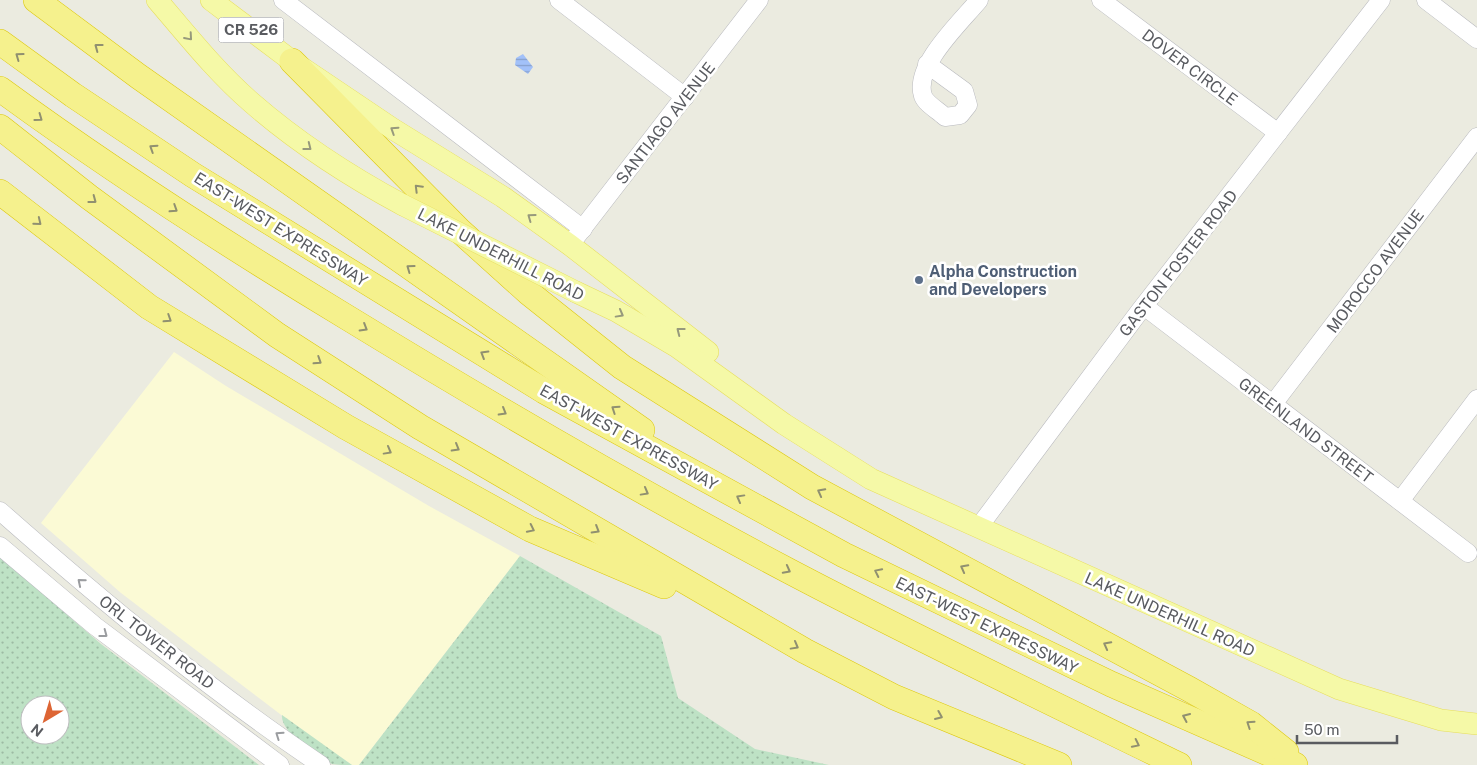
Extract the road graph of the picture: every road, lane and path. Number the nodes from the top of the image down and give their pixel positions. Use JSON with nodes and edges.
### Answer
{"nodes":[{"id":1,"x":36,"y":0,"type":"edge"},
{"id":2,"x":157,"y":0,"type":"edge"},
{"id":3,"x":211,"y":0,"type":"edge"},
{"id":4,"x":284,"y":0,"type":"edge"},
{"id":5,"x":559,"y":0,"type":"edge"},
{"id":6,"x":759,"y":0,"type":"edge"},
{"id":7,"x":979,"y":0,"type":"edge"},
{"id":8,"x":1101,"y":0,"type":"edge"},
{"id":9,"x":1426,"y":0,"type":"edge"},
{"id":10,"x":1377,"y":2,"type":"edge"},
{"id":11,"x":1477,"y":40,"type":"edge"},
{"id":12,"x":0,"y":42,"type":"edge"},
{"id":13,"x":292,"y":61,"type":"junction"},
{"id":14,"x":927,"y":64,"type":"dead end"},
{"id":15,"x":0,"y":89,"type":"edge"},
{"id":16,"x":685,"y":97,"type":"junction"},
{"id":17,"x":0,"y":126,"type":"edge"},
{"id":18,"x":1278,"y":133,"type":"junction"},
{"id":19,"x":1477,"y":137,"type":"edge"},
{"id":20,"x":0,"y":192,"type":"edge"},
{"id":21,"x":576,"y":237,"type":"junction"},
{"id":22,"x":1144,"y":306,"type":"junction"},
{"id":23,"x":1477,"y":399,"type":"edge"},
{"id":24,"x":1273,"y":404,"type":"junction"},
{"id":25,"x":694,"y":473,"type":"junction"},
{"id":26,"x":871,"y":478,"type":"junction"},
{"id":27,"x":1400,"y":501,"type":"junction"},
{"id":28,"x":0,"y":511,"type":"edge"},
{"id":29,"x":978,"y":528,"type":"junction"},
{"id":30,"x":28,"y":536,"type":"junction"},
{"id":31,"x":6,"y":551,"type":"edge"},
{"id":32,"x":1468,"y":553,"type":"dead end"},
{"id":33,"x":753,"y":623,"type":"junction"},
{"id":34,"x":260,"y":722,"type":"junction"},
{"id":35,"x":1477,"y":724,"type":"edge"},
{"id":36,"x":245,"y":740,"type":"junction"},
{"id":37,"x":280,"y":765,"type":"edge"},
{"id":38,"x":321,"y":765,"type":"edge"},
{"id":39,"x":1059,"y":765,"type":"edge"},
{"id":40,"x":1179,"y":765,"type":"edge"},
{"id":41,"x":1295,"y":765,"type":"edge"},
{"id":42,"x":1301,"y":765,"type":"edge"}],
"edges":[{"from":25,"to":1,"type":"highway","one_way":true},
{"from":2,"to":26,"type":"main road","name":"LAKE UNDERHILL ROAD","number":"CR 526","one_way":true,"bridge":true},
{"from":3,"to":13,"type":"main road","name":"LAKE UNDERHILL ROAD","number":"CR 526"},
{"from":4,"to":21,"type":"street","name":"LAKE UNDERHILL ROAD"},
{"from":5,"to":16,"type":"street"},
{"from":6,"to":16,"type":"street","name":"SANTIAGO AVENUE"},
{"from":7,"to":14,"type":"street"},
{"from":8,"to":18,"type":"street","name":"DOVER CIRCLE"},
{"from":9,"to":11,"type":"street"},
{"from":10,"to":18,"type":"street","name":"GASTON FOSTER ROAD"},
{"from":25,"to":12,"type":"highway","name":"EAST-WEST EXPRESSWAY","one_way":true},
{"from":21,"to":13,"type":"main road","name":"LAKE UNDERHILL ROAD","number":"CR 526","one_way":true},
{"from":42,"to":13,"type":"highway","one_way":true},
{"from":15,"to":40,"type":"highway","one_way":true},
{"from":16,"to":21,"type":"street","name":"SANTIAGO AVENUE"},
{"from":17,"to":33,"type":"highway","one_way":true},
{"from":18,"to":22,"type":"street","name":"GASTON FOSTER ROAD"},
{"from":19,"to":24,"type":"street","name":"MOROCCO AVENUE"},
{"from":20,"to":33,"type":"highway","one_way":true},
{"from":26,"to":21,"type":"main road","name":"LAKE UNDERHILL ROAD","number":"CR 526","one_way":true},
{"from":22,"to":24,"type":"street","name":"GREENLAND STREET"},
{"from":22,"to":29,"type":"street","name":"GASTON FOSTER ROAD"},
{"from":23,"to":27,"type":"street"},
{"from":24,"to":27,"type":"street","name":"GREENLAND STREET"},
{"from":41,"to":25,"type":"highway","name":"EAST-WEST EXPRESSWAY","one_way":true},
{"from":26,"to":29,"type":"main road","name":"LAKE UNDERHILL ROAD","number":"CR 526"},
{"from":27,"to":32,"type":"street","name":"GREENLAND STREET"},
{"from":28,"to":30,"type":"street","name":"ORL TOWER ROAD"},
{"from":29,"to":35,"type":"main road","name":"LAKE UNDERHILL ROAD","number":"CR 526"},
{"from":30,"to":31,"type":"street"},
{"from":34,"to":30,"type":"street","name":"ORL TOWER ROAD","one_way":true},
{"from":31,"to":36,"type":"street","name":"ORL TOWER ROAD","one_way":true},
{"from":33,"to":39,"type":"highway","one_way":true},
{"from":34,"to":36,"type":"street"},
{"from":38,"to":34,"type":"street","name":"ORL TOWER ROAD","one_way":true},
{"from":36,"to":37,"type":"street","name":"ORL TOWER ROAD"}]}
